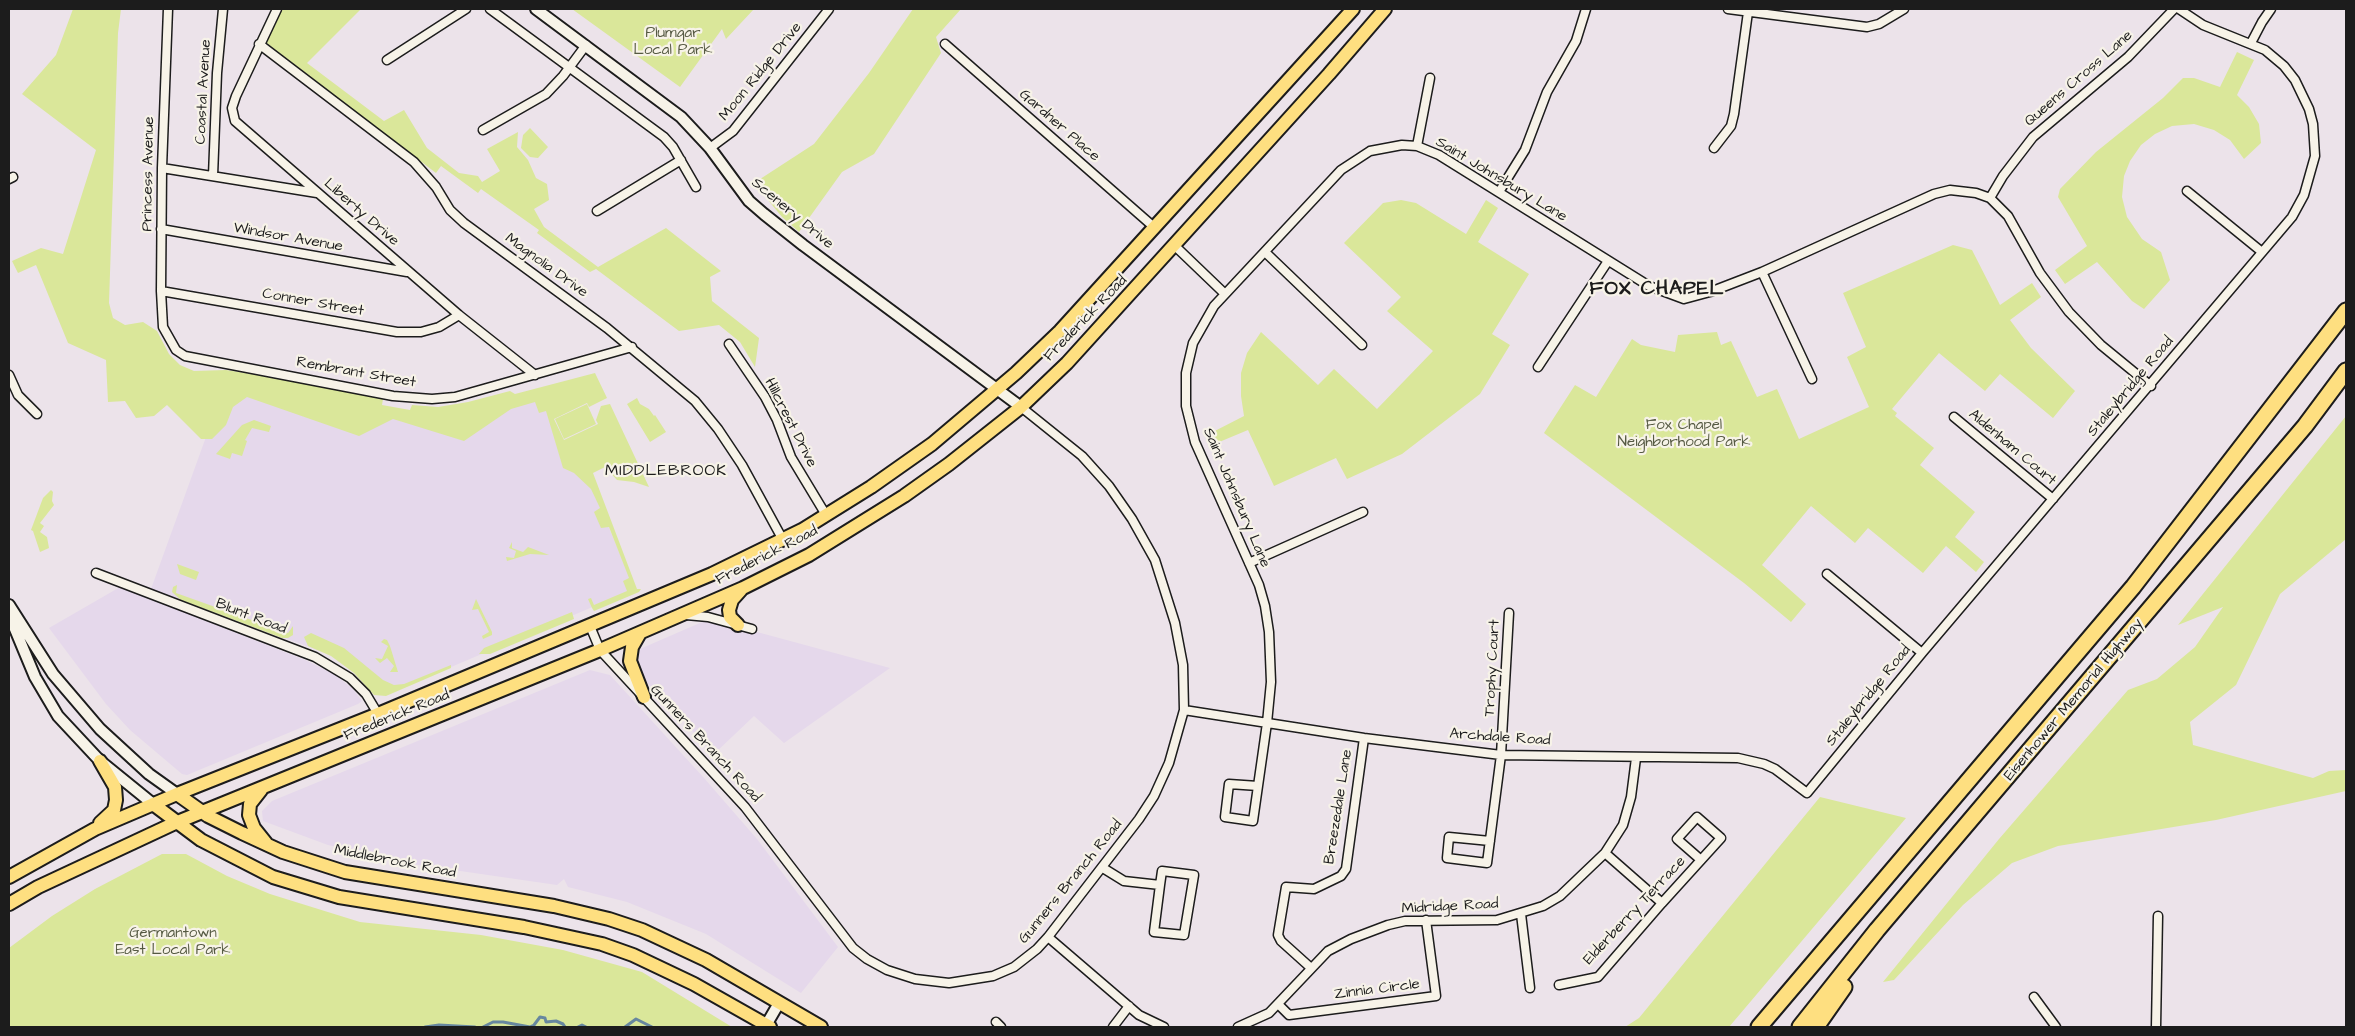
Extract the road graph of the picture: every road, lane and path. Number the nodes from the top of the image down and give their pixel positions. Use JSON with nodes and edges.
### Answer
{"nodes":[{"id":1,"x":168,"y":9,"type":"edge"},
{"id":2,"x":223,"y":9,"type":"edge"},
{"id":3,"x":277,"y":9,"type":"edge"},
{"id":4,"x":466,"y":9,"type":"edge"},
{"id":5,"x":490,"y":9,"type":"edge"},
{"id":6,"x":536,"y":9,"type":"edge"},
{"id":7,"x":829,"y":9,"type":"edge"},
{"id":8,"x":1353,"y":9,"type":"edge"},
{"id":9,"x":1385,"y":9,"type":"edge"},
{"id":10,"x":1586,"y":9,"type":"edge"},
{"id":11,"x":1728,"y":9,"type":"edge"},
{"id":12,"x":1904,"y":9,"type":"edge"},
{"id":13,"x":2174,"y":9,"type":"edge"},
{"id":14,"x":2179,"y":9,"type":"edge"},
{"id":15,"x":2271,"y":9,"type":"edge"},
{"id":16,"x":1748,"y":12,"type":"junction"},
{"id":17,"x":2251,"y":43,"type":"junction"},
{"id":18,"x":259,"y":44,"type":"junction"},
{"id":19,"x":945,"y":44,"type":"dead end"},
{"id":20,"x":586,"y":45,"type":"junction"},
{"id":21,"x":387,"y":60,"type":"dead end"},
{"id":22,"x":569,"y":68,"type":"junction"},
{"id":23,"x":1430,"y":78,"type":"dead end"},
{"id":24,"x":483,"y":130,"type":"dead end"},
{"id":25,"x":1417,"y":146,"type":"junction"},
{"id":26,"x":710,"y":148,"type":"junction"},
{"id":27,"x":1714,"y":148,"type":"dead end"},
{"id":28,"x":681,"y":160,"type":"junction"},
{"id":29,"x":162,"y":168,"type":"junction"},
{"id":30,"x":213,"y":176,"type":"junction"},
{"id":31,"x":696,"y":187,"type":"dead end"},
{"id":32,"x":2187,"y":191,"type":"dead end"},
{"id":33,"x":1499,"y":192,"type":"junction"},
{"id":34,"x":319,"y":193,"type":"junction"},
{"id":35,"x":1990,"y":198,"type":"junction"},
{"id":36,"x":597,"y":211,"type":"dead end"},
{"id":37,"x":1155,"y":228,"type":"junction"},
{"id":38,"x":161,"y":229,"type":"junction"},
{"id":39,"x":1175,"y":246,"type":"junction"},
{"id":40,"x":1265,"y":252,"type":"junction"},
{"id":41,"x":2262,"y":252,"type":"junction"},
{"id":42,"x":1608,"y":261,"type":"junction"},
{"id":43,"x":1762,"y":272,"type":"junction"},
{"id":44,"x":409,"y":273,"type":"junction"},
{"id":45,"x":161,"y":291,"type":"junction"},
{"id":46,"x":1224,"y":293,"type":"junction"},
{"id":47,"x":2346,"y":311,"type":"edge"},
{"id":48,"x":458,"y":315,"type":"junction"},
{"id":49,"x":168,"y":338,"type":"joint"},
{"id":50,"x":729,"y":344,"type":"dead end"},
{"id":51,"x":1362,"y":345,"type":"dead end"},
{"id":52,"x":632,"y":347,"type":"junction"},
{"id":53,"x":1538,"y":367,"type":"dead end"},
{"id":54,"x":2346,"y":371,"type":"edge"},
{"id":55,"x":9,"y":375,"type":"edge"},
{"id":56,"x":535,"y":375,"type":"junction"},
{"id":57,"x":1812,"y":379,"type":"dead end"},
{"id":58,"x":2150,"y":386,"type":"junction"},
{"id":59,"x":997,"y":390,"type":"junction"},
{"id":60,"x":1021,"y":407,"type":"junction"},
{"id":61,"x":37,"y":414,"type":"dead end"},
{"id":62,"x":1954,"y":417,"type":"dead end"},
{"id":63,"x":2053,"y":499,"type":"junction"},
{"id":64,"x":1363,"y":512,"type":"dead end"},
{"id":65,"x":826,"y":515,"type":"junction"},
{"id":66,"x":783,"y":540,"type":"junction"},
{"id":67,"x":1249,"y":563,"type":"junction"},
{"id":68,"x":96,"y":573,"type":"dead end"},
{"id":69,"x":1827,"y":574,"type":"dead end"},
{"id":70,"x":743,"y":588,"type":"junction"},
{"id":71,"x":9,"y":606,"type":"edge"},
{"id":72,"x":1509,"y":612,"type":"dead end"},
{"id":73,"x":9,"y":614,"type":"edge"},
{"id":74,"x":681,"y":615,"type":"junction"},
{"id":75,"x":738,"y":625,"type":"junction"},
{"id":76,"x":590,"y":626,"type":"junction"},
{"id":77,"x":752,"y":629,"type":"dead end"},
{"id":78,"x":640,"y":633,"type":"junction"},
{"id":79,"x":600,"y":650,"type":"junction"},
{"id":80,"x":1922,"y":653,"type":"junction"},
{"id":81,"x":644,"y":697,"type":"junction"},
{"id":82,"x":1184,"y":710,"type":"junction"},
{"id":83,"x":378,"y":714,"type":"junction"},
{"id":84,"x":1267,"y":723,"type":"junction"},
{"id":85,"x":1364,"y":738,"type":"junction"},
{"id":86,"x":1502,"y":755,"type":"junction"},
{"id":87,"x":1636,"y":758,"type":"junction"},
{"id":88,"x":100,"y":761,"type":"junction"},
{"id":89,"x":1258,"y":786,"type":"junction"},
{"id":90,"x":264,"y":787,"type":"junction"},
{"id":91,"x":1807,"y":793,"type":"joint"},
{"id":92,"x":177,"y":794,"type":"junction"},
{"id":93,"x":153,"y":804,"type":"junction"},
{"id":94,"x":202,"y":812,"type":"junction"},
{"id":95,"x":176,"y":823,"type":"junction"},
{"id":96,"x":88,"y":833,"type":"junction"},
{"id":97,"x":1490,"y":841,"type":"junction"},
{"id":98,"x":270,"y":846,"type":"junction"},
{"id":99,"x":1606,"y":853,"type":"junction"},
{"id":100,"x":1701,"y":860,"type":"junction"},
{"id":101,"x":1103,"y":868,"type":"junction"},
{"id":102,"x":9,"y":877,"type":"edge"},
{"id":103,"x":1160,"y":885,"type":"junction"},
{"id":104,"x":1916,"y":886,"type":"junction"},
{"id":105,"x":1662,"y":903,"type":"junction"},
{"id":106,"x":9,"y":904,"type":"edge"},
{"id":107,"x":1521,"y":914,"type":"junction"},
{"id":108,"x":2158,"y":916,"type":"dead end"},
{"id":109,"x":1426,"y":920,"type":"junction"},
{"id":110,"x":1048,"y":937,"type":"junction"},
{"id":111,"x":1311,"y":968,"type":"junction"},
{"id":112,"x":1559,"y":985,"type":"dead end"},
{"id":113,"x":1530,"y":988,"type":"dead end"},
{"id":114,"x":1789,"y":992,"type":"junction"},
{"id":115,"x":2034,"y":997,"type":"dead end"},
{"id":116,"x":779,"y":1002,"type":"junction"},
{"id":117,"x":1278,"y":1004,"type":"junction"},
{"id":118,"x":1129,"y":1006,"type":"junction"},
{"id":119,"x":767,"y":1027,"type":"edge"},
{"id":120,"x":821,"y":1027,"type":"edge"},
{"id":121,"x":1112,"y":1027,"type":"edge"},
{"id":122,"x":1164,"y":1027,"type":"edge"},
{"id":123,"x":1238,"y":1027,"type":"edge"},
{"id":124,"x":1754,"y":1027,"type":"edge"},
{"id":125,"x":1759,"y":1027,"type":"edge"},
{"id":126,"x":1800,"y":1027,"type":"edge"},
{"id":127,"x":1816,"y":1027,"type":"edge"},
{"id":128,"x":2056,"y":1027,"type":"edge"},
{"id":129,"x":2156,"y":1027,"type":"edge"}],
"edges":[{"from":1,"to":29,"type":"street","name":"Princess Avenue"},
{"from":2,"to":30,"type":"street","name":"Coastal Avenue"},
{"from":3,"to":18,"type":"street"},
{"from":4,"to":21,"type":"street"},
{"from":5,"to":22,"type":"street"},
{"from":6,"to":20,"type":"street","name":"Scenery Drive"},
{"from":7,"to":26,"type":"street","name":"Moon Ridge Drive"},
{"from":8,"to":37,"type":"main road","name":"Frederick Road"},
{"from":9,"to":39,"type":"main road","name":"Frederick Road"},
{"from":10,"to":33,"type":"street"},
{"from":11,"to":16,"type":"street"},
{"from":12,"to":16,"type":"street"},
{"from":13,"to":35,"type":"street","name":"Queens Cross Lane"},
{"from":14,"to":17,"type":"street","name":"Staleybridge Road"},
{"from":15,"to":17,"type":"street"},
{"from":16,"to":27,"type":"street"},
{"from":17,"to":41,"type":"street","name":"Staleybridge Road"},
{"from":18,"to":34,"type":"street","name":"Liberty Drive"},
{"from":18,"to":52,"type":"street","name":"Magnolia Drive"},
{"from":19,"to":37,"type":"street","name":"Gardner Place"},
{"from":20,"to":22,"type":"street"},
{"from":20,"to":26,"type":"street","name":"Scenery Drive"},
{"from":22,"to":24,"type":"street"},
{"from":22,"to":28,"type":"street"},
{"from":23,"to":25,"type":"street"},
{"from":25,"to":33,"type":"street","name":"Saint Johnsbury Lane"},
{"from":25,"to":40,"type":"street","name":"Saint Johnsbury Lane"},
{"from":26,"to":59,"type":"street","name":"Scenery Drive"},
{"from":28,"to":31,"type":"street"},
{"from":28,"to":36,"type":"street"},
{"from":29,"to":30,"type":"street"},
{"from":29,"to":38,"type":"street","name":"Princess Avenue"},
{"from":30,"to":34,"type":"street"},
{"from":32,"to":41,"type":"street"},
{"from":33,"to":42,"type":"street","name":"Saint Johnsbury Lane"},
{"from":34,"to":44,"type":"street","name":"Liberty Drive"},
{"from":35,"to":43,"type":"street","name":"Saint Johnsbury Lane"},
{"from":35,"to":58,"type":"street","name":"Saint Johnsbury Lane"},
{"from":37,"to":59,"type":"main road","name":"Frederick Road"},
{"from":38,"to":44,"type":"street","name":"Windsor Avenue"},
{"from":38,"to":45,"type":"street","name":"Princess Avenue"},
{"from":39,"to":46,"type":"street"},
{"from":39,"to":60,"type":"main road","name":"Frederick Road"},
{"from":40,"to":46,"type":"street","name":"Saint Johnsbury Lane"},
{"from":40,"to":51,"type":"street"},
{"from":41,"to":58,"type":"street","name":"Staleybridge Road"},
{"from":42,"to":43,"type":"street","name":"Saint Johnsbury Lane"},
{"from":42,"to":53,"type":"street"},
{"from":43,"to":57,"type":"street"},
{"from":44,"to":48,"type":"street","name":"Liberty Drive"},
{"from":45,"to":48,"type":"street","name":"Conner Street"},
{"from":45,"to":49,"type":"street","name":"Princess Avenue"},
{"from":46,"to":67,"type":"street","name":"Saint Johnsbury Lane"},
{"from":47,"to":114,"type":"highway"},
{"from":48,"to":56,"type":"street","name":"Liberty Drive"},
{"from":49,"to":56,"type":"street","name":"Rembrant Street"},
{"from":50,"to":65,"type":"street","name":"Hillcrest Drive"},
{"from":52,"to":56,"type":"street","name":"Rembrant Street"},
{"from":52,"to":66,"type":"street","name":"Magnolia Drive"},
{"from":54,"to":104,"type":"highway","name":"Eisenhower Memorial Highway"},
{"from":55,"to":61,"type":"street"},
{"from":58,"to":63,"type":"street","name":"Staleybridge Road"},
{"from":59,"to":60,"type":"street","name":"Scenery Drive"},
{"from":59,"to":65,"type":"main road","name":"Frederick Road"},
{"from":60,"to":70,"type":"main road","name":"Frederick Road"},
{"from":60,"to":82,"type":"street","name":"Gunners Branch Road"},
{"from":62,"to":63,"type":"street","name":"Aldenham Court"},
{"from":63,"to":80,"type":"street","name":"Staleybridge Road"},
{"from":64,"to":67,"type":"street"},
{"from":65,"to":66,"type":"main road","name":"Frederick Road"},
{"from":66,"to":76,"type":"main road","name":"Frederick Road"},
{"from":67,"to":84,"type":"street","name":"Saint Johnsbury Lane"},
{"from":68,"to":83,"type":"street","name":"Blunt Road"},
{"from":69,"to":80,"type":"street"},
{"from":70,"to":74,"type":"main road","name":"Frederick Road"},
{"from":70,"to":75,"type":"main road"},
{"from":71,"to":92,"type":"street","name":"Middlebrook Road"},
{"from":72,"to":86,"type":"street","name":"Trophy Court"},
{"from":73,"to":88,"type":"street"},
{"from":74,"to":75,"type":"street"},
{"from":74,"to":78,"type":"main road","name":"Frederick Road"},
{"from":75,"to":77,"type":"street"},
{"from":76,"to":79,"type":"street","name":"Gunners Branch Road"},
{"from":76,"to":83,"type":"main road","name":"Frederick Road"},
{"from":78,"to":79,"type":"main road","name":"Frederick Road"},
{"from":78,"to":81,"type":"main road"},
{"from":79,"to":81,"type":"street","name":"Gunners Branch Road"},
{"from":79,"to":90,"type":"main road","name":"Frederick Road"},
{"from":80,"to":91,"type":"street","name":"Staleybridge Road"},
{"from":81,"to":110,"type":"street","name":"Gunners Branch Road"},
{"from":82,"to":84,"type":"street","name":"Archdale Road"},
{"from":82,"to":101,"type":"street","name":"Gunners Branch Road"},
{"from":83,"to":92,"type":"main road","name":"Frederick Road"},
{"from":84,"to":85,"type":"street","name":"Archdale Road"},
{"from":84,"to":89,"type":"street","name":"Saint Johnsbury Lane"},
{"from":85,"to":86,"type":"street","name":"Archdale Road"},
{"from":85,"to":111,"type":"street","name":"Breezedale Lane"},
{"from":86,"to":87,"type":"street","name":"Archdale Road"},
{"from":86,"to":97,"type":"street","name":"Trophy Court"},
{"from":87,"to":91,"type":"street","name":"Archdale Road"},
{"from":87,"to":99,"type":"street","name":"Midridge Road"},
{"from":88,"to":93,"type":"street"},
{"from":88,"to":96,"type":"main road"},
{"from":89,"to":89,"type":"street","name":"Saint Johnsbury Lane"},
{"from":90,"to":94,"type":"main road","name":"Frederick Road"},
{"from":90,"to":98,"type":"main road"},
{"from":92,"to":93,"type":"main road","name":"Frederick Road"},
{"from":92,"to":94,"type":"main road","name":"Middlebrook Road"},
{"from":93,"to":95,"type":"main road"},
{"from":93,"to":96,"type":"main road","name":"Frederick Road"},
{"from":94,"to":95,"type":"main road","name":"Frederick Road"},
{"from":94,"to":98,"type":"main road","name":"Middlebrook Road"},
{"from":95,"to":106,"type":"main road","name":"Frederick Road"},
{"from":95,"to":119,"type":"main road"},
{"from":96,"to":102,"type":"main road","name":"Frederick Road"},
{"from":97,"to":97,"type":"street","name":"Trophy Court"},
{"from":98,"to":116,"type":"main road","name":"Middlebrook Road"},
{"from":99,"to":105,"type":"street"},
{"from":99,"to":107,"type":"street","name":"Midridge Road"},
{"from":100,"to":100,"type":"street","name":"Elderberry Terrace"},
{"from":100,"to":105,"type":"street","name":"Elderberry Terrace"},
{"from":101,"to":103,"type":"street"},
{"from":101,"to":110,"type":"street","name":"Gunners Branch Road"},
{"from":103,"to":103,"type":"street"},
{"from":104,"to":126,"type":"highway","name":"Eisenhower Memorial Highway"},
{"from":104,"to":127,"type":"highway"},
{"from":105,"to":112,"type":"street","name":"Elderberry Terrace"},
{"from":107,"to":109,"type":"street","name":"Midridge Road"},
{"from":107,"to":113,"type":"street"},
{"from":108,"to":129,"type":"street"},
{"from":109,"to":111,"type":"street","name":"Midridge Road"},
{"from":109,"to":117,"type":"street","name":"Zinnia Circle"},
{"from":110,"to":118,"type":"street"},
{"from":111,"to":117,"type":"street","name":"Midridge Road"},
{"from":114,"to":124,"type":"highway"},
{"from":114,"to":125,"type":"highway"},
{"from":115,"to":128,"type":"street"},
{"from":116,"to":119,"type":"street"},
{"from":116,"to":120,"type":"main road","name":"Middlebrook Road"},
{"from":117,"to":123,"type":"street","name":"Midridge Road"},
{"from":118,"to":121,"type":"street"},
{"from":118,"to":122,"type":"street"}]}
